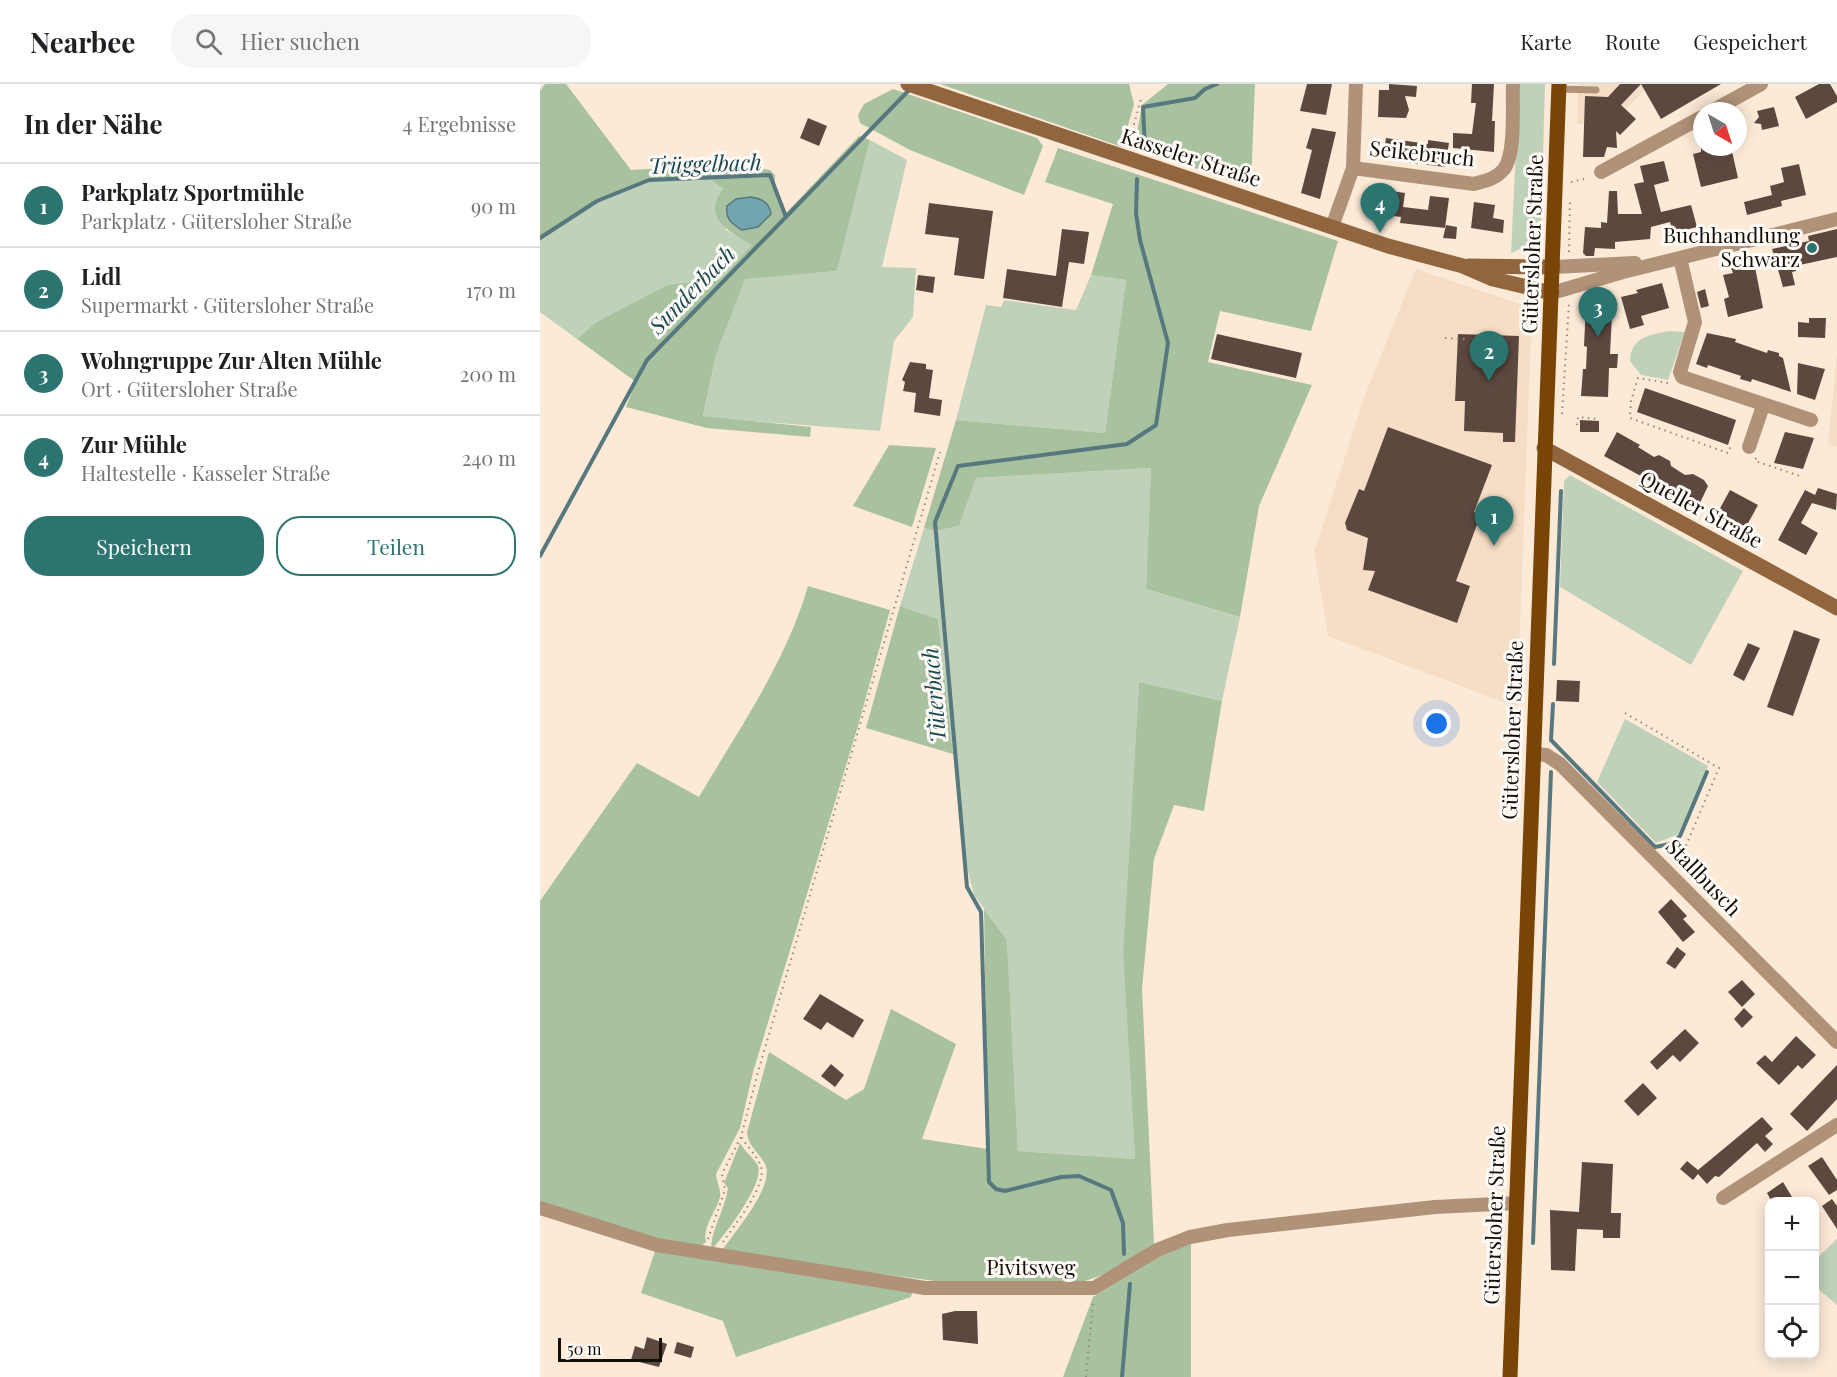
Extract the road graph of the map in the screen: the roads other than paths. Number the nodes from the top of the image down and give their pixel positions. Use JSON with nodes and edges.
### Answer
{"nodes":[{"id":1,"x":908,"y":84,"type":"edge"},
{"id":2,"x":1356,"y":84,"type":"edge"},
{"id":3,"x":1513,"y":84,"type":"edge"},
{"id":4,"x":1761,"y":84,"type":"edge"},
{"id":5,"x":1559,"y":87,"type":"edge"},
{"id":6,"x":1596,"y":90,"type":"dead end"},
{"id":7,"x":1728,"y":102,"type":"edge"},
{"id":8,"x":1693,"y":122,"type":"edge"},
{"id":9,"x":1353,"y":168,"type":"junction"},
{"id":10,"x":1602,"y":172,"type":"road end"},
{"id":11,"x":1837,"y":219,"type":"edge"},
{"id":12,"x":1332,"y":227,"type":"junction"},
{"id":13,"x":1673,"y":260,"type":"junction"},
{"id":14,"x":1463,"y":266,"type":"junction"},
{"id":15,"x":1553,"y":267,"type":"junction"},
{"id":16,"x":1552,"y":293,"type":"junction"},
{"id":17,"x":1763,"y":406,"type":"junction"},
{"id":18,"x":1811,"y":420,"type":"dead end"},
{"id":19,"x":1749,"y":447,"type":"road end"},
{"id":20,"x":1544,"y":448,"type":"junction"},
{"id":21,"x":1837,"y":608,"type":"edge"},
{"id":22,"x":1534,"y":754,"type":"junction"},
{"id":23,"x":1837,"y":1042,"type":"edge"},
{"id":24,"x":1837,"y":1125,"type":"edge"},
{"id":25,"x":1723,"y":1198,"type":"dead end"},
{"id":26,"x":1517,"y":1203,"type":"junction"},
{"id":27,"x":540,"y":1208,"type":"edge"},
{"id":28,"x":1510,"y":1377,"type":"edge"}],
"edges":[{"from":1,"to":12,"type":"street","name":"Kasseler Straße"},
{"from":2,"to":9,"type":"street"},
{"from":3,"to":9,"type":"street","name":"Seikebruch"},
{"from":4,"to":7,"type":"street"},
{"from":5,"to":6,"type":"lane"},
{"from":5,"to":15,"type":"main road","name":"Gütersloher Straße"},
{"from":8,"to":10,"type":"street"},
{"from":9,"to":12,"type":"street"},
{"from":11,"to":13,"type":"street"},
{"from":12,"to":14,"type":"street","name":"Kasseler Straße"},
{"from":13,"to":15,"type":"street"},
{"from":13,"to":16,"type":"street"},
{"from":13,"to":17,"type":"street"},
{"from":14,"to":15,"type":"street","name":"Kasseler Straße"},
{"from":14,"to":16,"type":"street","name":"Kasseler Straße"},
{"from":15,"to":16,"type":"main road","name":"Gütersloher Straße"},
{"from":16,"to":20,"type":"main road","name":"Gütersloher Straße"},
{"from":17,"to":18,"type":"street"},
{"from":17,"to":19,"type":"street"},
{"from":20,"to":21,"type":"street","name":"Queller Straße"},
{"from":20,"to":22,"type":"main road","name":"Gütersloher Straße"},
{"from":22,"to":23,"type":"street","name":"Stallbusch"},
{"from":22,"to":26,"type":"main road","name":"Gütersloher Straße"},
{"from":24,"to":25,"type":"street"},
{"from":26,"to":27,"type":"street","name":"Pivitsweg"},
{"from":26,"to":28,"type":"main road","name":"Gütersloher Straße"}]}
